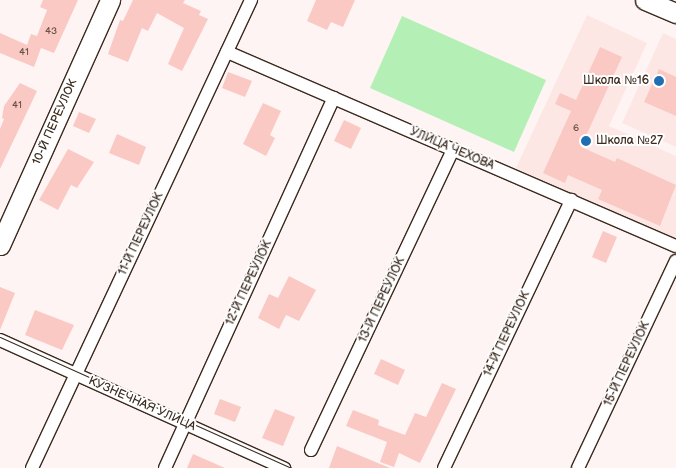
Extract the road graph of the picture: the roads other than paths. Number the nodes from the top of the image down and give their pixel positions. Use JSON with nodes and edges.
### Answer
{"nodes":[{"id":1,"x":110,"y":0,"type":"edge"},
{"id":2,"x":251,"y":0,"type":"edge"},
{"id":3,"x":645,"y":0,"type":"edge"},
{"id":4,"x":676,"y":13,"type":"edge"},
{"id":5,"x":227,"y":52,"type":"junction"},
{"id":6,"x":334,"y":98,"type":"junction"},
{"id":7,"x":453,"y":149,"type":"junction"},
{"id":8,"x":571,"y":200,"type":"junction"},
{"id":9,"x":0,"y":245,"type":"edge"},
{"id":10,"x":676,"y":246,"type":"edge"},
{"id":11,"x":676,"y":261,"type":"edge"},
{"id":12,"x":0,"y":340,"type":"edge"},
{"id":13,"x":74,"y":373,"type":"junction"},
{"id":14,"x":185,"y":424,"type":"junction"},
{"id":15,"x":311,"y":450,"type":"dead end"},
{"id":16,"x":32,"y":468,"type":"edge"},
{"id":17,"x":165,"y":468,"type":"edge"},
{"id":18,"x":284,"y":468,"type":"edge"},
{"id":19,"x":444,"y":468,"type":"edge"},
{"id":20,"x":578,"y":468,"type":"edge"}],
"edges":[{"from":1,"to":9,"type":"street","name":"10-Й ПЕРЕУЛОК"},
{"from":2,"to":5,"type":"street","name":"11-Й ПЕРЕУЛОК"},
{"from":3,"to":4,"type":"street"},
{"from":5,"to":6,"type":"street","name":"УЛИЦА ЧЕХОВА"},
{"from":5,"to":13,"type":"street","name":"11-Й ПЕРЕУЛОК"},
{"from":6,"to":7,"type":"street","name":"УЛИЦА ЧЕХОВА"},
{"from":6,"to":14,"type":"street","name":"12-Й ПЕРЕУЛОК"},
{"from":7,"to":8,"type":"street","name":"УЛИЦА ЧЕХОВА"},
{"from":7,"to":15,"type":"street","name":"13-Й ПЕРЕУЛОК"},
{"from":8,"to":10,"type":"street","name":"УЛИЦА ЧЕХОВА"},
{"from":8,"to":19,"type":"street","name":"14-Й ПЕРЕУЛОК"},
{"from":11,"to":20,"type":"street","name":"15-Й ПЕРЕУЛОК"},
{"from":12,"to":13,"type":"street","name":"КУЗНЕЧНАЯ УЛИЦА"},
{"from":13,"to":14,"type":"street","name":"КУЗНЕЧНАЯ УЛИЦА"},
{"from":13,"to":16,"type":"street","name":"11-Й ПЕРЕУЛОК"},
{"from":14,"to":17,"type":"street","name":"12-Й ПЕРЕУЛОК"},
{"from":14,"to":18,"type":"street","name":"КУЗНЕЧНАЯ УЛИЦА"}]}
